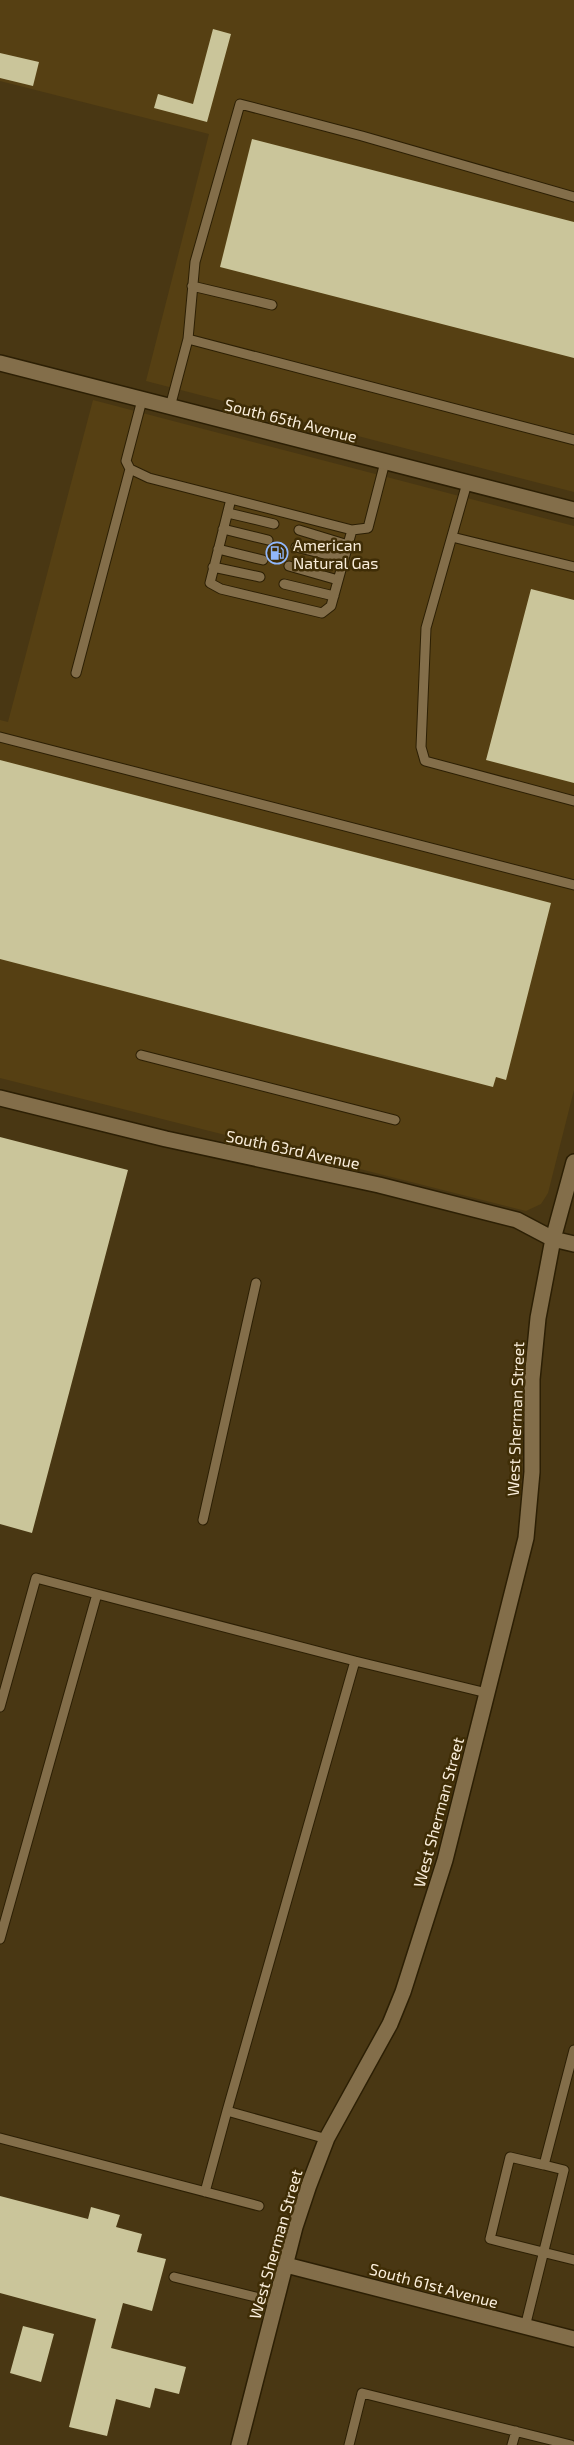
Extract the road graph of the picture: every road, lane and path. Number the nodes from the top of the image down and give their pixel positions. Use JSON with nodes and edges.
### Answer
{"nodes":[{"id":1,"x":574,"y":197,"type":"edge"},
{"id":2,"x":192,"y":286,"type":"junction"},
{"id":3,"x":272,"y":305,"type":"dead end"},
{"id":4,"x":188,"y":339,"type":"junction"},
{"id":5,"x":0,"y":363,"type":"edge"},
{"id":6,"x":142,"y":400,"type":"junction"},
{"id":7,"x":170,"y":407,"type":"junction"},
{"id":8,"x":574,"y":440,"type":"edge"},
{"id":9,"x":385,"y":462,"type":"junction"},
{"id":10,"x":130,"y":469,"type":"junction"},
{"id":11,"x":467,"y":483,"type":"junction"},
{"id":12,"x":231,"y":499,"type":"junction"},
{"id":13,"x":574,"y":510,"type":"edge"},
{"id":14,"x":228,"y":513,"type":"junction"},
{"id":15,"x":274,"y":524,"type":"dead end"},
{"id":16,"x":223,"y":529,"type":"junction"},
{"id":17,"x":299,"y":530,"type":"dead end"},
{"id":18,"x":352,"y":530,"type":"junction"},
{"id":19,"x":452,"y":537,"type":"junction"},
{"id":20,"x":268,"y":540,"type":"dead end"},
{"id":21,"x":348,"y":545,"type":"junction"},
{"id":22,"x":296,"y":546,"type":"dead end"},
{"id":23,"x":218,"y":548,"type":"junction"},
{"id":24,"x":344,"y":559,"type":"junction"},
{"id":25,"x":263,"y":560,"type":"dead end"},
{"id":26,"x":289,"y":566,"type":"dead end"},
{"id":27,"x":213,"y":567,"type":"junction"},
{"id":28,"x":574,"y":567,"type":"edge"},
{"id":29,"x":260,"y":577,"type":"dead end"},
{"id":30,"x":338,"y":580,"type":"junction"},
{"id":31,"x":284,"y":584,"type":"dead end"},
{"id":32,"x":334,"y":596,"type":"junction"},
{"id":33,"x":76,"y":673,"type":"dead end"},
{"id":34,"x":0,"y":736,"type":"edge"},
{"id":35,"x":574,"y":801,"type":"edge"},
{"id":36,"x":574,"y":885,"type":"edge"},
{"id":37,"x":141,"y":1055,"type":"dead end"},
{"id":38,"x":0,"y":1098,"type":"edge"},
{"id":39,"x":395,"y":1120,"type":"dead end"},
{"id":40,"x":574,"y":1162,"type":"edge"},
{"id":41,"x":553,"y":1239,"type":"junction"},
{"id":42,"x":574,"y":1244,"type":"edge"},
{"id":43,"x":256,"y":1283,"type":"dead end"},
{"id":44,"x":203,"y":1520,"type":"dead end"},
{"id":45,"x":97,"y":1594,"type":"junction"},
{"id":46,"x":355,"y":1660,"type":"junction"},
{"id":47,"x":486,"y":1693,"type":"junction"},
{"id":48,"x":0,"y":1707,"type":"edge"},
{"id":49,"x":0,"y":1939,"type":"edge"},
{"id":50,"x":574,"y":2050,"type":"edge"},
{"id":51,"x":226,"y":2111,"type":"junction"},
{"id":52,"x":0,"y":2138,"type":"edge"},
{"id":53,"x":327,"y":2139,"type":"junction"},
{"id":54,"x":544,"y":2165,"type":"junction"},
{"id":55,"x":206,"y":2192,"type":"junction"},
{"id":56,"x":259,"y":2206,"type":"dead end"},
{"id":57,"x":543,"y":2252,"type":"junction"},
{"id":58,"x":574,"y":2260,"type":"edge"},
{"id":59,"x":286,"y":2265,"type":"junction"},
{"id":60,"x":174,"y":2278,"type":"dead end"},
{"id":61,"x":276,"y":2302,"type":"junction"},
{"id":62,"x":525,"y":2327,"type":"junction"},
{"id":63,"x":574,"y":2339,"type":"edge"},
{"id":64,"x":516,"y":2431,"type":"junction"},
{"id":65,"x":239,"y":2445,"type":"edge"},
{"id":66,"x":349,"y":2445,"type":"edge"},
{"id":67,"x":512,"y":2445,"type":"edge"},
{"id":68,"x":571,"y":2445,"type":"edge"}],
"edges":[{"from":1,"to":2,"type":"lane"},
{"from":2,"to":3,"type":"lane"},
{"from":2,"to":4,"type":"lane"},
{"from":4,"to":7,"type":"lane"},
{"from":4,"to":8,"type":"lane"},
{"from":5,"to":6,"type":"street","name":"South 65th Avenue"},
{"from":6,"to":7,"type":"street","name":"South 65th Avenue"},
{"from":6,"to":10,"type":"lane"},
{"from":7,"to":9,"type":"street","name":"South 65th Avenue"},
{"from":9,"to":11,"type":"street","name":"South 65th Avenue"},
{"from":9,"to":18,"type":"lane"},
{"from":10,"to":12,"type":"lane"},
{"from":10,"to":33,"type":"lane"},
{"from":11,"to":13,"type":"street","name":"South 65th Avenue"},
{"from":11,"to":19,"type":"lane"},
{"from":12,"to":14,"type":"lane"},
{"from":12,"to":18,"type":"lane"},
{"from":14,"to":15,"type":"lane"},
{"from":14,"to":16,"type":"lane"},
{"from":16,"to":20,"type":"lane"},
{"from":16,"to":23,"type":"lane"},
{"from":17,"to":21,"type":"lane"},
{"from":18,"to":21,"type":"lane"},
{"from":19,"to":28,"type":"lane"},
{"from":19,"to":35,"type":"lane"},
{"from":21,"to":24,"type":"lane"},
{"from":22,"to":24,"type":"lane"},
{"from":23,"to":25,"type":"lane"},
{"from":23,"to":27,"type":"lane"},
{"from":24,"to":30,"type":"lane"},
{"from":26,"to":30,"type":"lane"},
{"from":27,"to":29,"type":"lane"},
{"from":27,"to":32,"type":"lane"},
{"from":30,"to":32,"type":"lane"},
{"from":31,"to":32,"type":"lane"},
{"from":34,"to":36,"type":"lane"},
{"from":37,"to":39,"type":"lane"},
{"from":38,"to":41,"type":"street","name":"South 63rd Avenue"},
{"from":40,"to":41,"type":"street","name":"West Sherman Street"},
{"from":41,"to":42,"type":"street","name":"South 63rd Avenue"},
{"from":41,"to":47,"type":"street","name":"West Sherman Street"},
{"from":43,"to":44,"type":"lane"},
{"from":45,"to":46,"type":"lane"},
{"from":45,"to":48,"type":"lane"},
{"from":45,"to":49,"type":"lane"},
{"from":46,"to":47,"type":"lane"},
{"from":46,"to":51,"type":"lane"},
{"from":47,"to":53,"type":"street","name":"West Sherman Street"},
{"from":50,"to":54,"type":"lane"},
{"from":51,"to":53,"type":"lane"},
{"from":51,"to":55,"type":"lane"},
{"from":52,"to":55,"type":"lane"},
{"from":53,"to":59,"type":"street","name":"West Sherman Street"},
{"from":54,"to":57,"type":"lane"},
{"from":54,"to":57,"type":"lane"},
{"from":55,"to":56,"type":"lane"},
{"from":57,"to":58,"type":"lane"},
{"from":57,"to":62,"type":"lane"},
{"from":59,"to":61,"type":"street","name":"West Sherman Street"},
{"from":59,"to":62,"type":"street","name":"South 61st Avenue"},
{"from":60,"to":61,"type":"lane"},
{"from":61,"to":65,"type":"street","name":"West Sherman Street"},
{"from":62,"to":63,"type":"street","name":"South 61st Avenue"},
{"from":64,"to":66,"type":"lane"},
{"from":64,"to":67,"type":"lane"},
{"from":64,"to":68,"type":"lane"}]}
